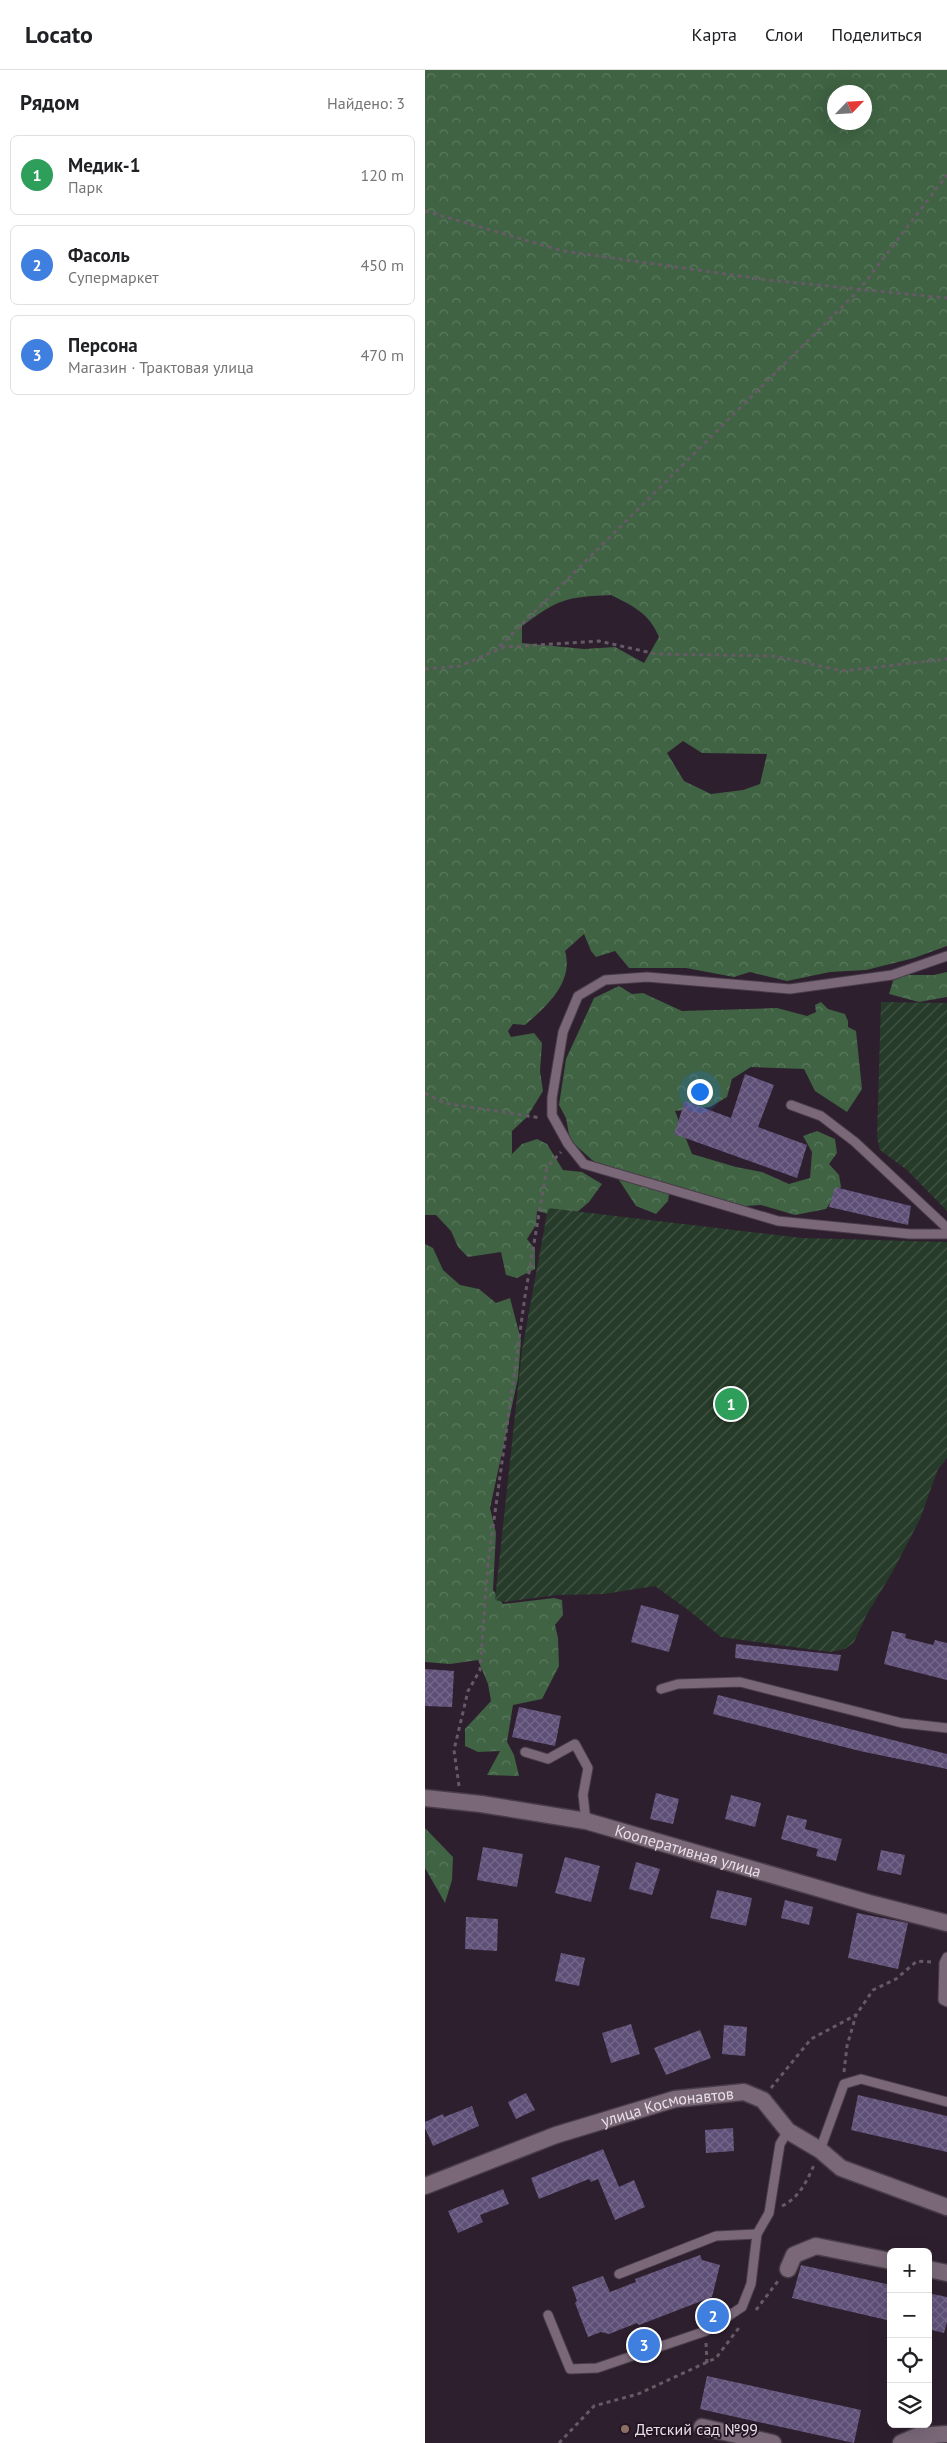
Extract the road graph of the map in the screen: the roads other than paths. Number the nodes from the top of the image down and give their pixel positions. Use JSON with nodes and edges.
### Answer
{"nodes":[{"id":1,"x":947,"y":956,"type":"edge"},
{"id":2,"x":791,"y":1105,"type":"dead end"},
{"id":3,"x":947,"y":1228,"type":"edge"},
{"id":4,"x":947,"y":1234,"type":"edge"},
{"id":5,"x":661,"y":1689,"type":"dead end"},
{"id":6,"x":947,"y":1728,"type":"edge"},
{"id":7,"x":525,"y":1752,"type":"dead end"},
{"id":8,"x":425,"y":1798,"type":"edge"},
{"id":9,"x":586,"y":1822,"type":"junction"},
{"id":10,"x":947,"y":1923,"type":"edge"},
{"id":11,"x":946,"y":1960,"type":"edge"},
{"id":12,"x":947,"y":2002,"type":"edge"},
{"id":13,"x":947,"y":2102,"type":"edge"},
{"id":14,"x":788,"y":2131,"type":"junction"},
{"id":15,"x":820,"y":2150,"type":"junction"},
{"id":16,"x":425,"y":2186,"type":"edge"},
{"id":17,"x":947,"y":2207,"type":"edge"},
{"id":18,"x":757,"y":2234,"type":"junction"},
{"id":19,"x":887,"y":2259,"type":"edge"},
{"id":20,"x":788,"y":2269,"type":"road end"},
{"id":21,"x":932,"y":2270,"type":"edge"},
{"id":22,"x":947,"y":2273,"type":"edge"},
{"id":23,"x":619,"y":2274,"type":"dead end"},
{"id":24,"x":548,"y":2315,"type":"dead end"},
{"id":25,"x":702,"y":2427,"type":"dead end"},
{"id":26,"x":947,"y":2434,"type":"edge"},
{"id":27,"x":773,"y":2443,"type":"edge"},
{"id":28,"x":901,"y":2443,"type":"edge"}],
"edges":[{"from":1,"to":4,"type":"lane"},
{"from":2,"to":3,"type":"lane"},
{"from":5,"to":6,"type":"lane"},
{"from":7,"to":9,"type":"lane"},
{"from":8,"to":9,"type":"street","name":"Кооперативная улица"},
{"from":9,"to":10,"type":"street","name":"Кооперативная улица"},
{"from":11,"to":12,"type":"lane"},
{"from":13,"to":15,"type":"lane"},
{"from":14,"to":15,"type":"street"},
{"from":14,"to":16,"type":"street","name":"улица Космонавтов"},
{"from":14,"to":18,"type":"lane"},
{"from":15,"to":17,"type":"street"},
{"from":18,"to":23,"type":"lane"},
{"from":18,"to":24,"type":"lane"},
{"from":19,"to":20,"type":"street"},
{"from":21,"to":22,"type":"street"},
{"from":25,"to":27,"type":"street"},
{"from":26,"to":28,"type":"street"}]}
